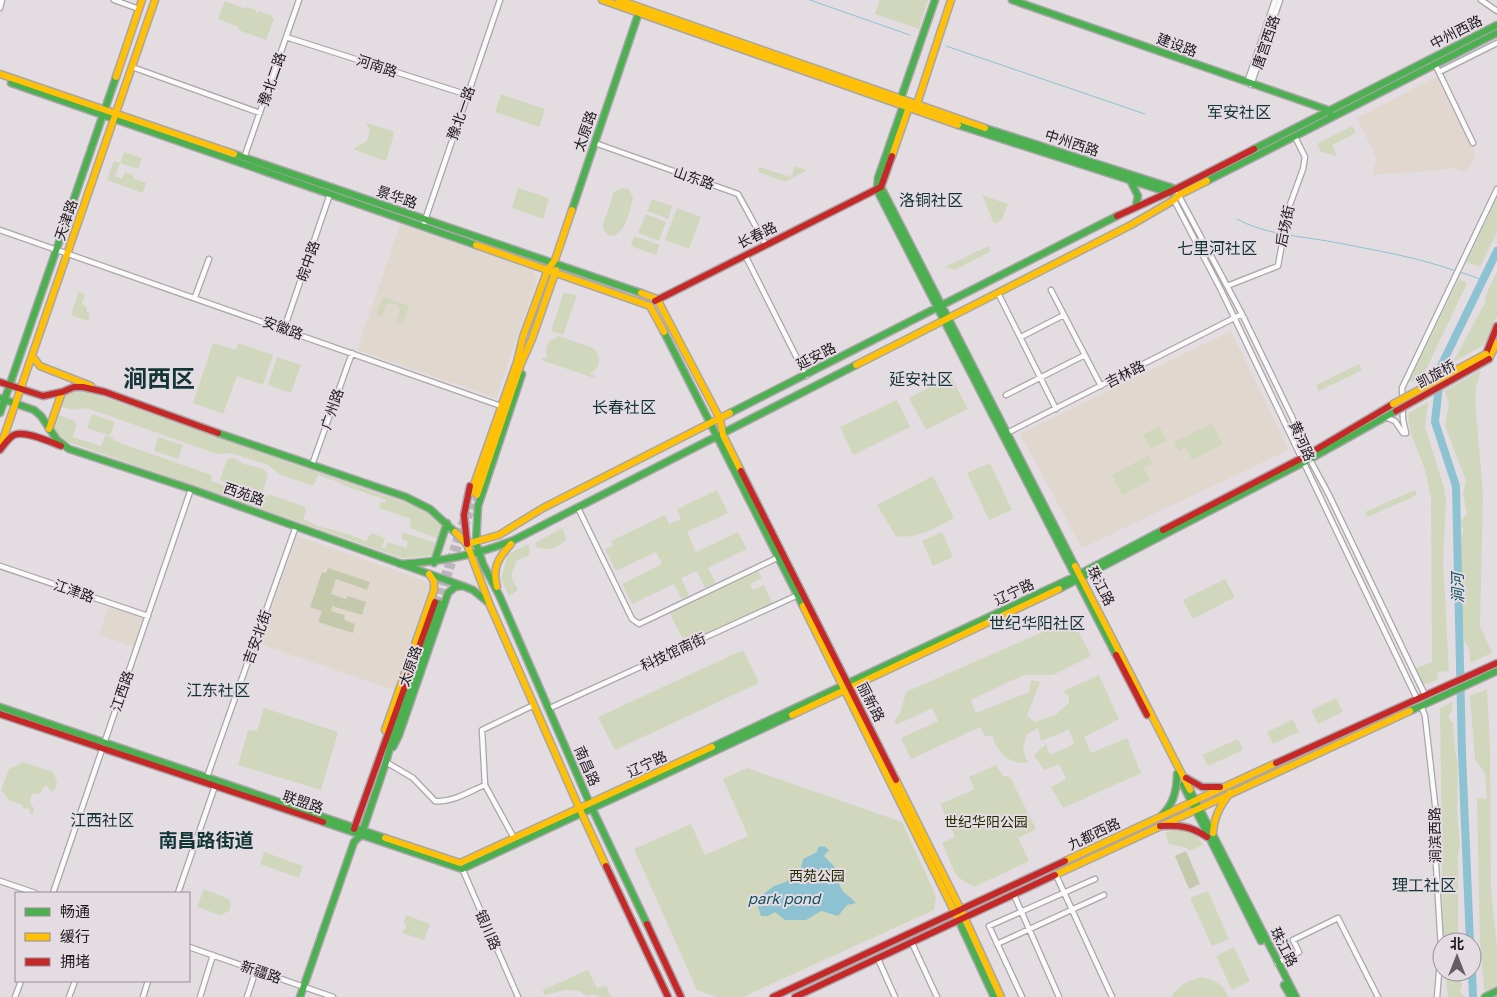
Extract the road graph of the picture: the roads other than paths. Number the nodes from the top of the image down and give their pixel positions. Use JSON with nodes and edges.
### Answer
{"nodes":[{"id":1,"x":2,"y":0,"type":"edge"},
{"id":2,"x":114,"y":0,"type":"edge"},
{"id":3,"x":142,"y":0,"type":"edge"},
{"id":4,"x":155,"y":0,"type":"edge"},
{"id":5,"x":299,"y":0,"type":"edge"},
{"id":6,"x":500,"y":0,"type":"edge"},
{"id":7,"x":602,"y":0,"type":"edge"},
{"id":8,"x":619,"y":0,"type":"edge"},
{"id":9,"x":935,"y":0,"type":"edge"},
{"id":10,"x":951,"y":0,"type":"edge"},
{"id":11,"x":1012,"y":0,"type":"edge"},
{"id":12,"x":1023,"y":0,"type":"edge"},
{"id":13,"x":1275,"y":0,"type":"edge"},
{"id":14,"x":1280,"y":0,"type":"edge"},
{"id":15,"x":1481,"y":0,"type":"edge"},
{"id":16,"x":0,"y":8,"type":"edge"},
{"id":17,"x":139,"y":9,"type":"junction"},
{"id":18,"x":640,"y":10,"type":"junction"},
{"id":19,"x":1497,"y":12,"type":"edge"},
{"id":20,"x":1497,"y":25,"type":"edge"},
{"id":21,"x":1497,"y":33,"type":"edge"},
{"id":22,"x":286,"y":37,"type":"junction"},
{"id":23,"x":1497,"y":43,"type":"edge"},
{"id":24,"x":1434,"y":61,"type":"junction"},
{"id":25,"x":132,"y":67,"type":"junction"},
{"id":26,"x":1439,"y":72,"type":"junction"},
{"id":27,"x":0,"y":74,"type":"edge"},
{"id":28,"x":0,"y":79,"type":"edge"},
{"id":29,"x":1250,"y":83,"type":"junction"},
{"id":30,"x":468,"y":95,"type":"junction"},
{"id":31,"x":901,"y":98,"type":"junction"},
{"id":32,"x":917,"y":104,"type":"junction"},
{"id":33,"x":906,"y":106,"type":"junction"},
{"id":34,"x":1331,"y":111,"type":"junction"},
{"id":35,"x":104,"y":112,"type":"junction"},
{"id":36,"x":260,"y":113,"type":"junction"},
{"id":37,"x":115,"y":116,"type":"junction"},
{"id":38,"x":1295,"y":137,"type":"junction"},
{"id":39,"x":595,"y":143,"type":"junction"},
{"id":40,"x":1474,"y":143,"type":"dead end"},
{"id":41,"x":244,"y":158,"type":"junction"},
{"id":42,"x":1131,"y":182,"type":"junction"},
{"id":43,"x":879,"y":188,"type":"junction"},
{"id":44,"x":1497,"y":189,"type":"edge"},
{"id":45,"x":1169,"y":192,"type":"junction"},
{"id":46,"x":330,"y":194,"type":"junction"},
{"id":47,"x":1176,"y":195,"type":"junction"},
{"id":48,"x":1136,"y":206,"type":"junction"},
{"id":49,"x":424,"y":223,"type":"junction"},
{"id":50,"x":0,"y":230,"type":"edge"},
{"id":51,"x":766,"y":245,"type":"junction"},
{"id":52,"x":56,"y":250,"type":"junction"},
{"id":53,"x":68,"y":254,"type":"junction"},
{"id":54,"x":745,"y":255,"type":"junction"},
{"id":55,"x":209,"y":259,"type":"dead end"},
{"id":56,"x":554,"y":263,"type":"junction"},
{"id":57,"x":548,"y":270,"type":"junction"},
{"id":58,"x":556,"y":273,"type":"junction"},
{"id":59,"x":1227,"y":286,"type":"junction"},
{"id":60,"x":1051,"y":290,"type":"dead end"},
{"id":61,"x":998,"y":293,"type":"junction"},
{"id":62,"x":195,"y":297,"type":"junction"},
{"id":63,"x":657,"y":299,"type":"junction"},
{"id":64,"x":650,"y":306,"type":"junction"},
{"id":65,"x":939,"y":307,"type":"junction"},
{"id":66,"x":1242,"y":314,"type":"junction"},
{"id":67,"x":1064,"y":315,"type":"junction"},
{"id":68,"x":1234,"y":318,"type":"junction"},
{"id":69,"x":946,"y":319,"type":"junction"},
{"id":70,"x":1497,"y":326,"type":"edge"},
{"id":71,"x":284,"y":329,"type":"junction"},
{"id":72,"x":523,"y":337,"type":"junction"},
{"id":73,"x":1020,"y":337,"type":"junction"},
{"id":74,"x":532,"y":339,"type":"junction"},
{"id":75,"x":1497,"y":342,"type":"edge"},
{"id":76,"x":352,"y":353,"type":"junction"},
{"id":77,"x":1085,"y":355,"type":"junction"},
{"id":78,"x":32,"y":356,"type":"junction"},
{"id":79,"x":1489,"y":356,"type":"edge"},
{"id":80,"x":1497,"y":360,"type":"edge"},
{"id":81,"x":806,"y":376,"type":"junction"},
{"id":82,"x":1041,"y":377,"type":"junction"},
{"id":83,"x":0,"y":382,"type":"edge"},
{"id":84,"x":10,"y":385,"type":"junction"},
{"id":85,"x":1101,"y":386,"type":"junction"},
{"id":86,"x":20,"y":389,"type":"junction"},
{"id":87,"x":62,"y":392,"type":"junction"},
{"id":88,"x":105,"y":392,"type":"junction"},
{"id":89,"x":1006,"y":395,"type":"dead end"},
{"id":90,"x":2,"y":399,"type":"edge"},
{"id":91,"x":15,"y":403,"type":"junction"},
{"id":92,"x":1393,"y":404,"type":"joint"},
{"id":93,"x":498,"y":405,"type":"junction"},
{"id":94,"x":1056,"y":409,"type":"junction"},
{"id":95,"x":1396,"y":411,"type":"joint"},
{"id":96,"x":0,"y":413,"type":"edge"},
{"id":97,"x":1385,"y":417,"type":"junction"},
{"id":98,"x":720,"y":419,"type":"junction"},
{"id":99,"x":710,"y":424,"type":"junction"},
{"id":100,"x":49,"y":429,"type":"junction"},
{"id":101,"x":1008,"y":434,"type":"junction"},
{"id":102,"x":720,"y":436,"type":"junction"},
{"id":103,"x":0,"y":449,"type":"edge"},
{"id":104,"x":70,"y":449,"type":"junction"},
{"id":105,"x":1306,"y":458,"type":"junction"},
{"id":106,"x":312,"y":465,"type":"junction"},
{"id":107,"x":191,"y":489,"type":"junction"},
{"id":108,"x":578,"y":508,"type":"junction"},
{"id":109,"x":447,"y":523,"type":"junction"},
{"id":110,"x":516,"y":524,"type":"junction"},
{"id":111,"x":296,"y":526,"type":"junction"},
{"id":112,"x":522,"y":536,"type":"junction"},
{"id":113,"x":514,"y":540,"type":"junction"},
{"id":114,"x":476,"y":543,"type":"junction"},
{"id":115,"x":467,"y":544,"type":"junction"},
{"id":116,"x":475,"y":554,"type":"junction"},
{"id":117,"x":779,"y":558,"type":"junction"},
{"id":118,"x":434,"y":563,"type":"junction"},
{"id":119,"x":400,"y":564,"type":"junction"},
{"id":120,"x":0,"y":566,"type":"edge"},
{"id":121,"x":429,"y":574,"type":"junction"},
{"id":122,"x":1079,"y":577,"type":"junction"},
{"id":123,"x":463,"y":586,"type":"junction"},
{"id":124,"x":798,"y":595,"type":"junction"},
{"id":125,"x":501,"y":600,"type":"junction"},
{"id":126,"x":490,"y":605,"type":"junction"},
{"id":127,"x":148,"y":616,"type":"junction"},
{"id":128,"x":1497,"y":663,"type":"edge"},
{"id":129,"x":1497,"y":671,"type":"edge"},
{"id":130,"x":1486,"y":672,"type":"junction"},
{"id":131,"x":846,"y":687,"type":"junction"},
{"id":132,"x":1425,"y":695,"type":"junction"},
{"id":133,"x":1419,"y":702,"type":"junction"},
{"id":134,"x":534,"y":705,"type":"junction"},
{"id":135,"x":0,"y":707,"type":"edge"},
{"id":136,"x":548,"y":709,"type":"junction"},
{"id":137,"x":0,"y":714,"type":"edge"},
{"id":138,"x":103,"y":745,"type":"junction"},
{"id":139,"x":378,"y":760,"type":"junction"},
{"id":140,"x":386,"y":762,"type":"junction"},
{"id":141,"x":1179,"y":773,"type":"junction"},
{"id":142,"x":207,"y":777,"type":"junction"},
{"id":143,"x":485,"y":785,"type":"junction"},
{"id":144,"x":215,"y":786,"type":"junction"},
{"id":145,"x":1230,"y":789,"type":"junction"},
{"id":146,"x":1195,"y":805,"type":"junction"},
{"id":147,"x":592,"y":806,"type":"junction"},
{"id":148,"x":581,"y":811,"type":"junction"},
{"id":149,"x":1158,"y":818,"type":"junction"},
{"id":150,"x":1159,"y":826,"type":"junction"},
{"id":151,"x":354,"y":830,"type":"junction"},
{"id":152,"x":362,"y":832,"type":"junction"},
{"id":153,"x":1211,"y":836,"type":"junction"},
{"id":154,"x":514,"y":838,"type":"junction"},
{"id":155,"x":354,"y":842,"type":"junction"},
{"id":156,"x":461,"y":866,"type":"junction"},
{"id":157,"x":1056,"y":875,"type":"junction"},
{"id":158,"x":1095,"y":879,"type":"dead end"},
{"id":159,"x":0,"y":881,"type":"edge"},
{"id":160,"x":32,"y":892,"type":"edge"},
{"id":161,"x":53,"y":892,"type":"edge"},
{"id":162,"x":178,"y":892,"type":"edge"},
{"id":163,"x":1064,"y":893,"type":"junction"},
{"id":164,"x":1014,"y":895,"type":"junction"},
{"id":165,"x":1104,"y":895,"type":"dead end"},
{"id":166,"x":1072,"y":910,"type":"junction"},
{"id":167,"x":958,"y":911,"type":"junction"},
{"id":168,"x":1022,"y":912,"type":"junction"},
{"id":169,"x":962,"y":919,"type":"junction"},
{"id":170,"x":1028,"y":929,"type":"junction"},
{"id":171,"x":912,"y":943,"type":"junction"},
{"id":172,"x":997,"y":944,"type":"junction"},
{"id":173,"x":190,"y":947,"type":"edge"},
{"id":174,"x":213,"y":955,"type":"junction"},
{"id":175,"x":878,"y":959,"type":"junction"},
{"id":176,"x":1277,"y":962,"type":"junction"},
{"id":177,"x":256,"y":970,"type":"junction"},
{"id":178,"x":21,"y":982,"type":"edge"},
{"id":179,"x":75,"y":982,"type":"edge"},
{"id":180,"x":148,"y":982,"type":"edge"},
{"id":181,"x":304,"y":986,"type":"junction"},
{"id":182,"x":1497,"y":991,"type":"edge"},
{"id":183,"x":15,"y":997,"type":"edge"},
{"id":184,"x":70,"y":997,"type":"edge"},
{"id":185,"x":143,"y":997,"type":"edge"},
{"id":186,"x":200,"y":997,"type":"edge"},
{"id":187,"x":247,"y":997,"type":"edge"},
{"id":188,"x":300,"y":997,"type":"edge"},
{"id":189,"x":333,"y":997,"type":"edge"},
{"id":190,"x":518,"y":997,"type":"edge"},
{"id":191,"x":668,"y":997,"type":"edge"},
{"id":192,"x":681,"y":997,"type":"edge"},
{"id":193,"x":774,"y":997,"type":"edge"},
{"id":194,"x":795,"y":997,"type":"edge"},
{"id":195,"x":895,"y":997,"type":"edge"},
{"id":196,"x":937,"y":997,"type":"edge"},
{"id":197,"x":994,"y":997,"type":"edge"},
{"id":198,"x":1001,"y":997,"type":"edge"},
{"id":199,"x":1021,"y":997,"type":"edge"},
{"id":200,"x":1059,"y":997,"type":"edge"},
{"id":201,"x":1112,"y":997,"type":"edge"},
{"id":202,"x":1290,"y":997,"type":"edge"},
{"id":203,"x":1296,"y":997,"type":"edge"},
{"id":204,"x":1378,"y":997,"type":"edge"},
{"id":205,"x":1437,"y":997,"type":"edge"},
{"id":206,"x":1485,"y":997,"type":"edge"}],
"edges":[{"from":1,"to":16,"type":"street"},
{"from":2,"to":17,"type":"street"},
{"from":3,"to":17,"type":"main road","name":"天津路"},
{"from":4,"to":25,"type":"main road","name":"天津路"},
{"from":5,"to":22,"type":"street","name":"豫北二路"},
{"from":6,"to":30,"type":"street","name":"豫北一路"},
{"from":7,"to":18,"type":"main road","name":"中州西路"},
{"from":8,"to":18,"type":"main road","name":"中州西路"},
{"from":9,"to":31,"type":"main road"},
{"from":10,"to":32,"type":"main road"},
{"from":11,"to":29,"type":"main road","name":"建设路"},
{"from":12,"to":29,"type":"main road","name":"建设路"},
{"from":13,"to":29,"type":"street","name":"唐宫西路"},
{"from":14,"to":29,"type":"street","name":"唐宫西路"},
{"from":15,"to":19,"type":"street"},
{"from":17,"to":35,"type":"main road","name":"天津路"},
{"from":18,"to":31,"type":"main road","name":"中州西路"},
{"from":18,"to":33,"type":"main road","name":"中州西路"},
{"from":18,"to":39,"type":"main road","name":"太原路"},
{"from":20,"to":24,"type":"main road","name":"中州西路"},
{"from":21,"to":24,"type":"main road","name":"中州西路"},
{"from":22,"to":30,"type":"street","name":"河南路"},
{"from":22,"to":36,"type":"street","name":"豫北二路"},
{"from":23,"to":26,"type":"street"},
{"from":24,"to":26,"type":"street"},
{"from":24,"to":34,"type":"main road","name":"中州西路"},
{"from":25,"to":36,"type":"street"},
{"from":25,"to":37,"type":"main road","name":"天津路"},
{"from":26,"to":40,"type":"street"},
{"from":27,"to":35,"type":"main road","name":"景华路"},
{"from":28,"to":35,"type":"main road","name":"景华路"},
{"from":29,"to":34,"type":"main road","name":"建设路"},
{"from":30,"to":49,"type":"street","name":"豫北一路"},
{"from":31,"to":32,"type":"main road","name":"中州西路"},
{"from":31,"to":33,"type":"main road"},
{"from":32,"to":33,"type":"main road"},
{"from":32,"to":47,"type":"main road","name":"中州西路"},
{"from":33,"to":42,"type":"main road","name":"中州西路"},
{"from":33,"to":43,"type":"main road"},
{"from":34,"to":38,"type":"main road","name":"中州西路"},
{"from":34,"to":47,"type":"main road","name":"中州西路"},
{"from":35,"to":37,"type":"main road","name":"景华路"},
{"from":35,"to":52,"type":"main road","name":"天津路"},
{"from":36,"to":41,"type":"street","name":"豫北二路"},
{"from":37,"to":41,"type":"main road","name":"景华路"},
{"from":37,"to":46,"type":"main road","name":"景华路"},
{"from":37,"to":53,"type":"main road","name":"天津路"},
{"from":38,"to":47,"type":"main road","name":"中州西路"},
{"from":38,"to":59,"type":"street","name":"后场街"},
{"from":39,"to":51,"type":"street","name":"山东路"},
{"from":39,"to":56,"type":"main road","name":"太原路"},
{"from":41,"to":49,"type":"main road","name":"景华路"},
{"from":42,"to":45,"type":"main road","name":"中州西路"},
{"from":42,"to":48,"type":"main road"},
{"from":43,"to":51,"type":"main road","name":"长春路"},
{"from":43,"to":65,"type":"main road","name":"珠江路"},
{"from":44,"to":97,"type":"street"},
{"from":45,"to":47,"type":"main road"},
{"from":45,"to":48,"type":"main road","name":"延安路"},
{"from":46,"to":49,"type":"main road","name":"景华路"},
{"from":46,"to":71,"type":"street","name":"皖中路"},
{"from":47,"to":59,"type":"street","name":"黄河路"},
{"from":47,"to":61,"type":"main road","name":"延安路"},
{"from":47,"to":68,"type":"street","name":"黄河路"},
{"from":48,"to":65,"type":"main road","name":"延安路"},
{"from":49,"to":56,"type":"main road","name":"景华路"},
{"from":49,"to":57,"type":"main road","name":"景华路"},
{"from":50,"to":52,"type":"street","name":"安徽路"},
{"from":51,"to":54,"type":"main road","name":"长春路"},
{"from":52,"to":53,"type":"street","name":"安徽路"},
{"from":52,"to":84,"type":"main road","name":"天津路"},
{"from":53,"to":62,"type":"street","name":"安徽路"},
{"from":53,"to":78,"type":"main road","name":"天津路"},
{"from":54,"to":63,"type":"main road","name":"长春路"},
{"from":54,"to":81,"type":"street"},
{"from":55,"to":62,"type":"street"},
{"from":56,"to":57,"type":"main road","name":"太原路"},
{"from":56,"to":58,"type":"main road"},
{"from":56,"to":63,"type":"main road","name":"景华路"},
{"from":57,"to":58,"type":"main road","name":"景华路"},
{"from":57,"to":72,"type":"main road","name":"太原路"},
{"from":58,"to":64,"type":"main road","name":"景华路"},
{"from":58,"to":74,"type":"main road","name":"太原路"},
{"from":59,"to":66,"type":"street","name":"黄河路"},
{"from":60,"to":67,"type":"street"},
{"from":61,"to":69,"type":"main road","name":"延安路"},
{"from":61,"to":73,"type":"street"},
{"from":62,"to":71,"type":"street","name":"安徽路"},
{"from":63,"to":64,"type":"main road","name":"长春路"},
{"from":63,"to":98,"type":"main road"},
{"from":64,"to":99,"type":"main road"},
{"from":65,"to":69,"type":"main road","name":"珠江路"},
{"from":65,"to":81,"type":"main road","name":"延安路"},
{"from":66,"to":68,"type":"street","name":"吉林路"},
{"from":66,"to":105,"type":"street","name":"黄河路"},
{"from":67,"to":73,"type":"street"},
{"from":67,"to":77,"type":"street"},
{"from":68,"to":85,"type":"street","name":"吉林路"},
{"from":68,"to":105,"type":"street","name":"黄河路"},
{"from":69,"to":101,"type":"main road","name":"珠江路"},
{"from":69,"to":102,"type":"main road","name":"延安路"},
{"from":69,"to":122,"type":"main road","name":"珠江路"},
{"from":70,"to":79,"type":"main road"},
{"from":71,"to":76,"type":"street","name":"安徽路"},
{"from":72,"to":74,"type":"main road","name":"太原路"},
{"from":72,"to":93,"type":"main road"},
{"from":73,"to":82,"type":"street"},
{"from":74,"to":114,"type":"main road","name":"南昌路"},
{"from":75,"to":79,"type":"main road"},
{"from":76,"to":93,"type":"street","name":"安徽路"},
{"from":76,"to":106,"type":"street","name":"广州路"},
{"from":77,"to":82,"type":"street"},
{"from":77,"to":85,"type":"street"},
{"from":78,"to":86,"type":"main road","name":"天津路"},
{"from":78,"to":88,"type":"main road"},
{"from":79,"to":80,"type":"street"},
{"from":79,"to":92,"type":"main road","name":"凯旋桥","bridge":true},
{"from":79,"to":95,"type":"main road","name":"凯旋桥","bridge":true},
{"from":81,"to":98,"type":"main road","name":"延安路"},
{"from":82,"to":89,"type":"street"},
{"from":82,"to":94,"type":"street"},
{"from":83,"to":84,"type":"main road"},
{"from":84,"to":86,"type":"main road"},
{"from":84,"to":90,"type":"main road","name":"天津路"},
{"from":85,"to":94,"type":"street","name":"吉林路"},
{"from":86,"to":87,"type":"main road"},
{"from":86,"to":91,"type":"main road","name":"天津路"},
{"from":87,"to":88,"type":"main road"},
{"from":87,"to":100,"type":"main road"},
{"from":88,"to":106,"type":"main road"},
{"from":90,"to":91,"type":"main road","name":"西苑路"},
{"from":90,"to":96,"type":"main road","name":"天津路"},
{"from":91,"to":100,"type":"main road","name":"西苑路"},
{"from":91,"to":103,"type":"main road","name":"天津路"},
{"from":92,"to":105,"type":"main road","name":"辽宁路"},
{"from":93,"to":115,"type":"main road"},
{"from":94,"to":101,"type":"street","name":"吉林路"},
{"from":95,"to":97,"type":"main road","name":"辽宁路"},
{"from":97,"to":105,"type":"main road","name":"辽宁路"},
{"from":98,"to":99,"type":"main road","name":"延安路"},
{"from":98,"to":102,"type":"main road","name":"丽新路"},
{"from":99,"to":102,"type":"main road","name":"丽新路"},
{"from":99,"to":110,"type":"main road","name":"延安路"},
{"from":100,"to":104,"type":"main road","name":"西苑路"},
{"from":101,"to":122,"type":"main road","name":"珠江路"},
{"from":102,"to":108,"type":"main road","name":"延安路"},
{"from":102,"to":117,"type":"main road","name":"丽新路"},
{"from":102,"to":131,"type":"main road","name":"丽新路"},
{"from":103,"to":104,"type":"main road"},
{"from":104,"to":107,"type":"main road","name":"西苑路"},
{"from":105,"to":122,"type":"main road","name":"辽宁路"},
{"from":105,"to":132,"type":"street","name":"黄河路"},
{"from":105,"to":133,"type":"street","name":"黄河路"},
{"from":106,"to":109,"type":"main road"},
{"from":107,"to":111,"type":"main road","name":"西苑路"},
{"from":107,"to":127,"type":"street","name":"江西路"},
{"from":108,"to":112,"type":"main road","name":"延安路"},
{"from":108,"to":117,"type":"street"},
{"from":109,"to":115,"type":"main road"},
{"from":109,"to":118,"type":"main road"},
{"from":110,"to":112,"type":"main road"},
{"from":110,"to":114,"type":"main road","name":"延安路"},
{"from":111,"to":119,"type":"main road","name":"西苑路"},
{"from":111,"to":142,"type":"street","name":"吉安北街"},
{"from":112,"to":113,"type":"main road","name":"延安路"},
{"from":113,"to":116,"type":"main road","name":"延安路"},
{"from":113,"to":125,"type":"main road"},
{"from":114,"to":115,"type":"main road","name":"延安路"},
{"from":114,"to":116,"type":"main road","name":"南昌路"},
{"from":115,"to":116,"type":"main road","name":"南昌路"},
{"from":116,"to":118,"type":"main road","name":"延安路"},
{"from":116,"to":125,"type":"main road","name":"南昌路"},
{"from":116,"to":126,"type":"main road","name":"南昌路"},
{"from":117,"to":124,"type":"main road","name":"丽新路"},
{"from":118,"to":119,"type":"main road","name":"延安路"},
{"from":119,"to":121,"type":"main road","name":"西苑路"},
{"from":120,"to":127,"type":"street","name":"江津路"},
{"from":121,"to":123,"type":"main road","name":"西苑路"},
{"from":121,"to":139,"type":"main road","name":"太原路"},
{"from":122,"to":131,"type":"main road","name":"辽宁路"},
{"from":122,"to":141,"type":"main road","name":"珠江路"},
{"from":123,"to":126,"type":"main road","name":"西苑路"},
{"from":123,"to":140,"type":"main road","name":"太原路"},
{"from":124,"to":131,"type":"main road","name":"丽新路"},
{"from":124,"to":136,"type":"street","name":"科技馆南街"},
{"from":125,"to":126,"type":"main road"},
{"from":125,"to":136,"type":"main road","name":"南昌路"},
{"from":126,"to":134,"type":"main road","name":"南昌路"},
{"from":127,"to":138,"type":"street","name":"江西路"},
{"from":128,"to":130,"type":"main road"},
{"from":129,"to":130,"type":"main road"},
{"from":130,"to":132,"type":"main road","name":"九都西路"},
{"from":130,"to":133,"type":"main road"},
{"from":131,"to":147,"type":"main road","name":"辽宁路"},
{"from":131,"to":167,"type":"main road","name":"丽新路"},
{"from":132,"to":133,"type":"main road","name":"九都西路"},
{"from":133,"to":145,"type":"main road","name":"九都西路"},
{"from":133,"to":205,"type":"street","name":"涧滨西路"},
{"from":134,"to":143,"type":"street"},
{"from":134,"to":148,"type":"main road","name":"南昌路"},
{"from":135,"to":138,"type":"main road","name":"联盟路"},
{"from":136,"to":147,"type":"main road","name":"南昌路"},
{"from":137,"to":138,"type":"main road","name":"联盟路"},
{"from":138,"to":142,"type":"main road","name":"联盟路"},
{"from":138,"to":144,"type":"main road","name":"联盟路"},
{"from":138,"to":161,"type":"street","name":"江西路"},
{"from":139,"to":140,"type":"main road","name":"太原路"},
{"from":139,"to":151,"type":"main road","name":"太原路"},
{"from":140,"to":143,"type":"street"},
{"from":140,"to":152,"type":"main road","name":"太原路"},
{"from":141,"to":145,"type":"main road"},
{"from":141,"to":146,"type":"main road","name":"珠江路"},
{"from":141,"to":149,"type":"main road"},
{"from":142,"to":151,"type":"main road","name":"联盟路"},
{"from":143,"to":154,"type":"street"},
{"from":144,"to":151,"type":"main road","name":"联盟路"},
{"from":144,"to":162,"type":"street"},
{"from":145,"to":146,"type":"main road","name":"九都西路"},
{"from":145,"to":153,"type":"main road"},
{"from":146,"to":149,"type":"main road","name":"九都西路"},
{"from":146,"to":150,"type":"main road","name":"九都西路"},
{"from":146,"to":153,"type":"main road","name":"珠江路"},
{"from":147,"to":148,"type":"main road"},
{"from":147,"to":192,"type":"main road","name":"南昌路"},
{"from":148,"to":154,"type":"main road"},
{"from":148,"to":156,"type":"main road"},
{"from":148,"to":191,"type":"main road","name":"南昌路"},
{"from":149,"to":167,"type":"main road","name":"九都西路"},
{"from":150,"to":153,"type":"main road"},
{"from":150,"to":157,"type":"main road","name":"九都西路"},
{"from":151,"to":152,"type":"main road","name":"联盟路"},
{"from":151,"to":155,"type":"main road","name":"太原路"},
{"from":152,"to":155,"type":"main road","name":"太原路"},
{"from":152,"to":156,"type":"main road","name":"联盟路"},
{"from":153,"to":176,"type":"main road","name":"珠江路"},
{"from":153,"to":202,"type":"main road","name":"珠江路"},
{"from":154,"to":156,"type":"main road"},
{"from":155,"to":181,"type":"main road","name":"太原路"},
{"from":156,"to":190,"type":"street","name":"银川路"},
{"from":157,"to":163,"type":"street"},
{"from":157,"to":164,"type":"main road","name":"九都西路"},
{"from":158,"to":163,"type":"street"},
{"from":159,"to":160,"type":"street"},
{"from":163,"to":166,"type":"street"},
{"from":163,"to":168,"type":"street"},
{"from":164,"to":168,"type":"street"},
{"from":164,"to":169,"type":"main road","name":"九都西路"},
{"from":165,"to":166,"type":"street"},
{"from":166,"to":170,"type":"street"},
{"from":166,"to":201,"type":"street"},
{"from":167,"to":169,"type":"main road","name":"丽新路"},
{"from":167,"to":193,"type":"main road","name":"九都西路"},
{"from":168,"to":170,"type":"street"},
{"from":168,"to":172,"type":"street"},
{"from":169,"to":171,"type":"main road","name":"九都西路"},
{"from":169,"to":197,"type":"main road","name":"丽新路"},
{"from":169,"to":198,"type":"main road","name":"丽新路"},
{"from":170,"to":172,"type":"street"},
{"from":170,"to":200,"type":"street"},
{"from":171,"to":175,"type":"main road","name":"九都西路"},
{"from":171,"to":196,"type":"street"},
{"from":172,"to":199,"type":"street"},
{"from":173,"to":174,"type":"street","name":"新疆路"},
{"from":174,"to":177,"type":"street","name":"新疆路"},
{"from":174,"to":186,"type":"street"},
{"from":175,"to":194,"type":"main road","name":"九都西路"},
{"from":175,"to":195,"type":"street"},
{"from":176,"to":203,"type":"main road","name":"珠江路"},
{"from":176,"to":204,"type":"street"},
{"from":177,"to":181,"type":"street","name":"新疆路"},
{"from":177,"to":187,"type":"street"},
{"from":178,"to":183,"type":"street"},
{"from":179,"to":184,"type":"street"},
{"from":180,"to":185,"type":"street"},
{"from":181,"to":188,"type":"main road","name":"太原路"},
{"from":181,"to":189,"type":"street","name":"新疆路"},
{"from":182,"to":206,"type":"main road"}]}
